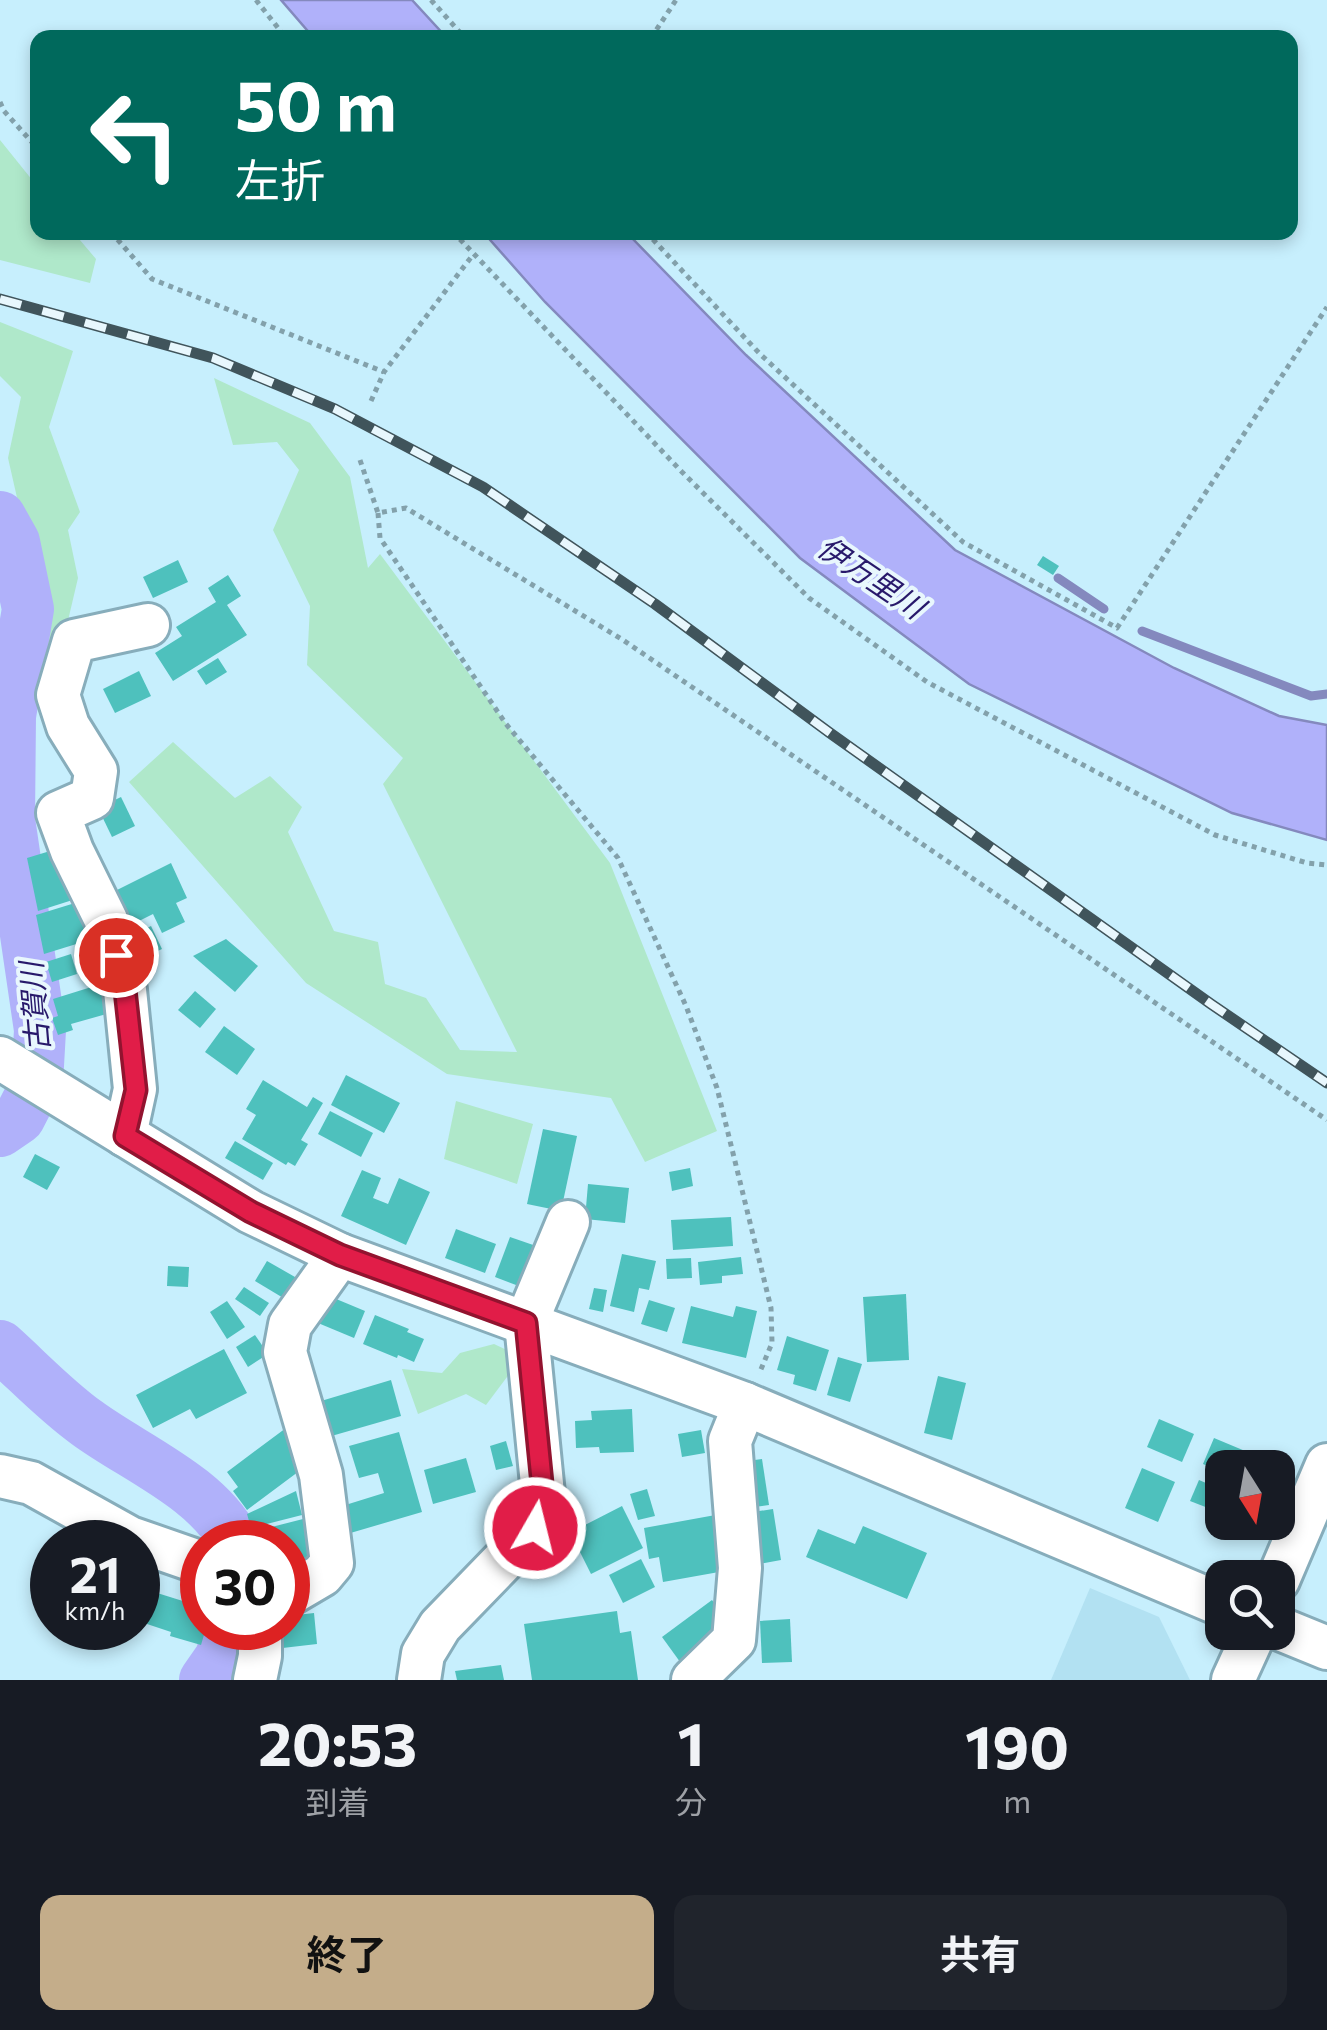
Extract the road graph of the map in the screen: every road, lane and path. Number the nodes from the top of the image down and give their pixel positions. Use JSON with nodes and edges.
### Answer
{"nodes":[{"id":1,"x":256,"y":0,"type":"edge"},
{"id":2,"x":431,"y":0,"type":"edge"},
{"id":3,"x":676,"y":0,"type":"edge"},
{"id":4,"x":280,"y":30,"type":"edge"},
{"id":5,"x":458,"y":30,"type":"edge"},
{"id":6,"x":656,"y":30,"type":"edge"},
{"id":7,"x":0,"y":102,"type":"edge"},
{"id":8,"x":30,"y":140,"type":"edge"},
{"id":9,"x":118,"y":240,"type":"edge"},
{"id":10,"x":461,"y":240,"type":"edge"},
{"id":11,"x":653,"y":240,"type":"edge"},
{"id":12,"x":473,"y":255,"type":"junction"},
{"id":13,"x":1327,"y":307,"type":"edge"},
{"id":14,"x":384,"y":372,"type":"junction"},
{"id":15,"x":371,"y":401,"type":"dead end"},
{"id":16,"x":360,"y":460,"type":"dead end"},
{"id":17,"x":378,"y":512,"type":"junction"},
{"id":18,"x":148,"y":625,"type":"dead end"},
{"id":19,"x":1327,"y":866,"type":"edge"},
{"id":20,"x":0,"y":1058,"type":"edge"},
{"id":21,"x":1327,"y":1120,"type":"edge"},
{"id":22,"x":125,"y":1136,"type":"junction"},
{"id":23,"x":568,"y":1222,"type":"dead end"},
{"id":24,"x":340,"y":1255,"type":"junction"},
{"id":25,"x":526,"y":1323,"type":"junction"},
{"id":26,"x":745,"y":1404,"type":"junction"},
{"id":27,"x":1327,"y":1465,"type":"edge"},
{"id":28,"x":0,"y":1476,"type":"edge"},
{"id":29,"x":180,"y":1556,"type":"edge"},
{"id":30,"x":1287,"y":1560,"type":"edge"},
{"id":31,"x":310,"y":1583,"type":"edge"},
{"id":32,"x":1205,"y":1598,"type":"edge"},
{"id":33,"x":1295,"y":1635,"type":"edge"},
{"id":34,"x":1327,"y":1648,"type":"edge"},
{"id":35,"x":260,"y":1650,"type":"edge"},
{"id":36,"x":1247,"y":1650,"type":"edge"},
{"id":37,"x":255,"y":1680,"type":"edge"},
{"id":38,"x":419,"y":1680,"type":"edge"},
{"id":39,"x":693,"y":1680,"type":"edge"},
{"id":40,"x":1234,"y":1680,"type":"edge"}],
"edges":[{"from":1,"to":4,"type":"path"},
{"from":2,"to":5,"type":"path"},
{"from":3,"to":6,"type":"path"},
{"from":7,"to":8,"type":"path"},
{"from":9,"to":14,"type":"path"},
{"from":10,"to":12,"type":"path"},
{"from":11,"to":13,"type":"path"},
{"from":12,"to":14,"type":"path"},
{"from":12,"to":19,"type":"path"},
{"from":14,"to":15,"type":"path"},
{"from":16,"to":17,"type":"path"},
{"from":17,"to":21,"type":"path"},
{"from":17,"to":26,"type":"path"},
{"from":18,"to":22,"type":"street"},
{"from":20,"to":22,"type":"street"},
{"from":22,"to":24,"type":"street"},
{"from":23,"to":25,"type":"street"},
{"from":24,"to":25,"type":"street"},
{"from":24,"to":31,"type":"street"},
{"from":25,"to":26,"type":"street"},
{"from":25,"to":38,"type":"street"},
{"from":26,"to":32,"type":"street"},
{"from":26,"to":39,"type":"street"},
{"from":27,"to":30,"type":"street"},
{"from":28,"to":29,"type":"street"},
{"from":33,"to":34,"type":"street"},
{"from":35,"to":37,"type":"street"},
{"from":36,"to":40,"type":"street"}]}
